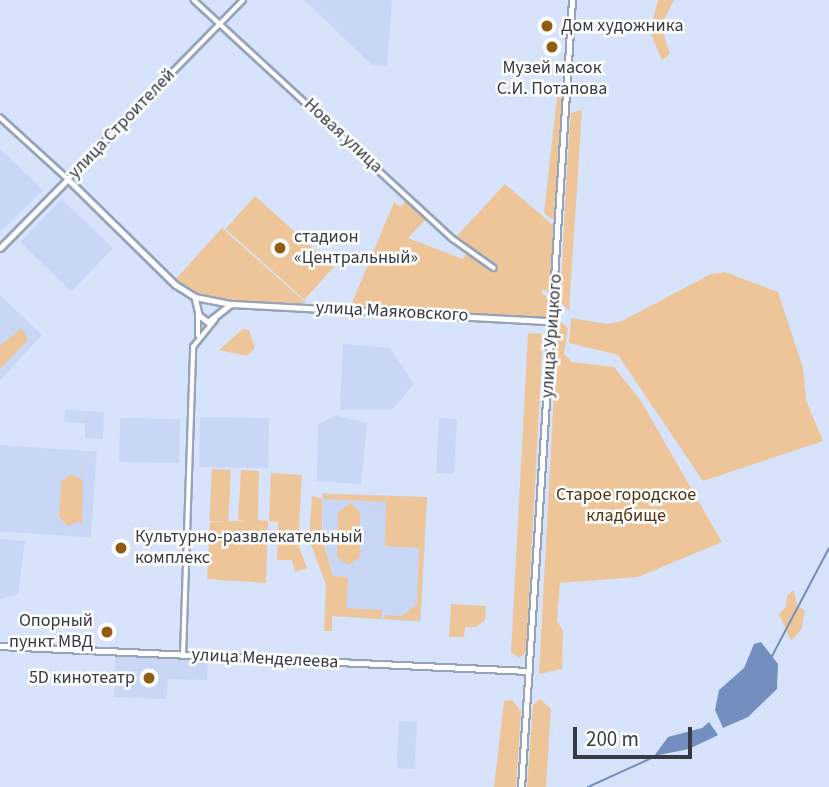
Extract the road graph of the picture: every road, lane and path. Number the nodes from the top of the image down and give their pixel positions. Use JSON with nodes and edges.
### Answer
{"nodes":[{"id":1,"x":194,"y":0,"type":"edge"},
{"id":2,"x":243,"y":0,"type":"edge"},
{"id":3,"x":572,"y":0,"type":"edge"},
{"id":4,"x":219,"y":24,"type":"junction"},
{"id":5,"x":0,"y":117,"type":"edge"},
{"id":6,"x":68,"y":179,"type":"junction"},
{"id":7,"x":0,"y":248,"type":"edge"},
{"id":8,"x":494,"y":268,"type":"dead end"},
{"id":9,"x":195,"y":297,"type":"junction"},
{"id":10,"x":213,"y":301,"type":"junction"},
{"id":11,"x":232,"y":304,"type":"junction"},
{"id":12,"x":198,"y":310,"type":"junction"},
{"id":13,"x":215,"y":320,"type":"junction"},
{"id":14,"x":552,"y":321,"type":"junction"},
{"id":15,"x":198,"y":336,"type":"junction"},
{"id":16,"x":0,"y":646,"type":"edge"},
{"id":17,"x":183,"y":655,"type":"junction"},
{"id":18,"x":530,"y":671,"type":"junction"},
{"id":19,"x":521,"y":787,"type":"edge"}],
"edges":[{"from":1,"to":4,"type":"street","name":"Новая улица"},
{"from":2,"to":4,"type":"street","name":"улица Строителей"},
{"from":3,"to":14,"type":"main road","name":"улица Урицкого"},
{"from":4,"to":6,"type":"street","name":"улица Строителей"},
{"from":4,"to":8,"type":"street","name":"Новая улица"},
{"from":5,"to":6,"type":"street"},
{"from":6,"to":7,"type":"main road","name":"улица Строителей"},
{"from":6,"to":9,"type":"main road"},
{"from":9,"to":10,"type":"main road","name":"улица Маяковского"},
{"from":9,"to":12,"type":"main road"},
{"from":10,"to":11,"type":"main road","name":"улица Маяковского"},
{"from":10,"to":12,"type":"main road"},
{"from":10,"to":13,"type":"main road"},
{"from":11,"to":13,"type":"main road"},
{"from":11,"to":14,"type":"main road","name":"улица Маяковского"},
{"from":12,"to":13,"type":"main road"},
{"from":12,"to":15,"type":"street"},
{"from":13,"to":15,"type":"street"},
{"from":14,"to":18,"type":"main road","name":"улица Урицкого"},
{"from":15,"to":17,"type":"street"},
{"from":16,"to":17,"type":"main road","name":"улица Менделеева"},
{"from":17,"to":18,"type":"main road","name":"улица Менделеева"},
{"from":18,"to":19,"type":"main road","name":"улица Урицкого"}]}
